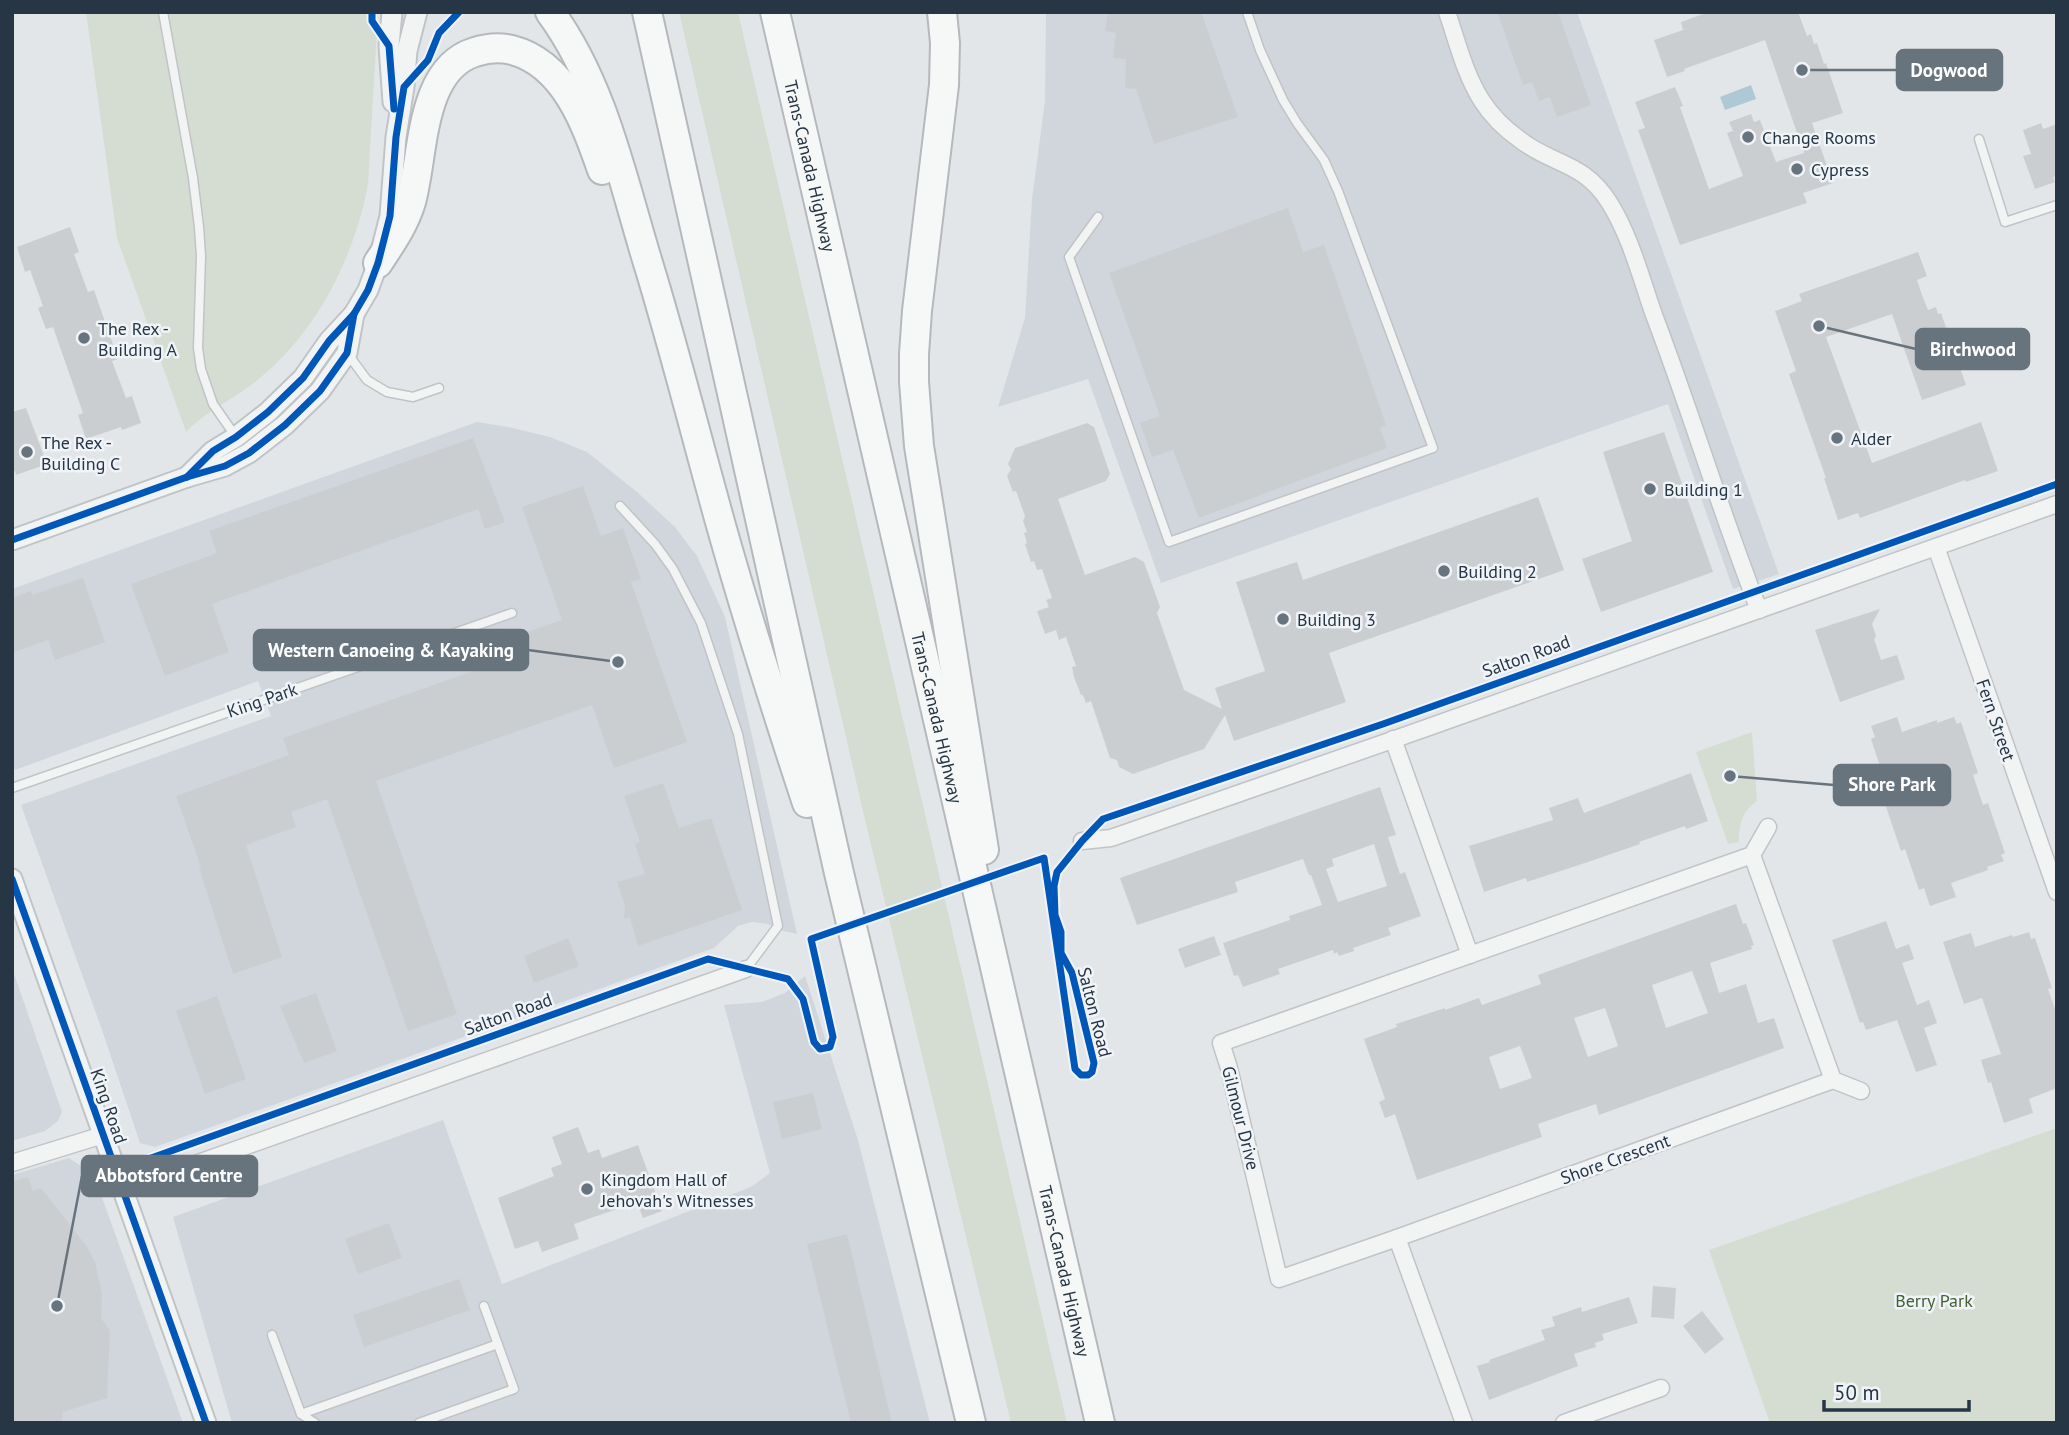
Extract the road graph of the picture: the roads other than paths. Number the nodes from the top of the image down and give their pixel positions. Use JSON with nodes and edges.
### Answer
{"nodes":[{"id":1,"x":163,"y":12,"type":"edge"},
{"id":2,"x":392,"y":12,"type":"edge"},
{"id":3,"x":417,"y":12,"type":"edge"},
{"id":4,"x":550,"y":12,"type":"edge"},
{"id":5,"x":648,"y":12,"type":"edge"},
{"id":6,"x":775,"y":12,"type":"edge"},
{"id":7,"x":942,"y":12,"type":"edge"},
{"id":8,"x":1247,"y":12,"type":"edge"},
{"id":9,"x":1447,"y":12,"type":"edge"},
{"id":10,"x":396,"y":137,"type":"junction"},
{"id":11,"x":1979,"y":139,"type":"dead end"},
{"id":12,"x":2057,"y":205,"type":"edge"},
{"id":13,"x":1098,"y":217,"type":"dead end"},
{"id":14,"x":378,"y":263,"type":"junction"},
{"id":15,"x":354,"y":314,"type":"junction"},
{"id":16,"x":670,"y":333,"type":"junction"},
{"id":17,"x":347,"y":353,"type":"junction"},
{"id":18,"x":439,"y":388,"type":"dead end"},
{"id":19,"x":236,"y":437,"type":"junction"},
{"id":20,"x":187,"y":477,"type":"junction"},
{"id":21,"x":2057,"y":504,"type":"edge"},
{"id":22,"x":620,"y":506,"type":"dead end"},
{"id":23,"x":12,"y":540,"type":"edge"},
{"id":24,"x":1936,"y":547,"type":"junction"},
{"id":25,"x":1759,"y":610,"type":"junction"},
{"id":26,"x":512,"y":613,"type":"dead end"},
{"id":27,"x":1394,"y":739,"type":"junction"},
{"id":28,"x":12,"y":788,"type":"edge"},
{"id":29,"x":1768,"y":827,"type":"dead end"},
{"id":30,"x":1082,"y":841,"type":"dead end"},
{"id":31,"x":1752,"y":855,"type":"junction"},
{"id":32,"x":839,"y":873,"type":"junction"},
{"id":33,"x":12,"y":879,"type":"edge"},
{"id":34,"x":2057,"y":892,"type":"edge"},
{"id":35,"x":1470,"y":955,"type":"junction"},
{"id":36,"x":746,"y":969,"type":"joint"},
{"id":37,"x":1833,"y":1080,"type":"junction"},
{"id":38,"x":1861,"y":1091,"type":"dead end"},
{"id":39,"x":1027,"y":1112,"type":"junction"},
{"id":40,"x":103,"y":1135,"type":"junction"},
{"id":41,"x":12,"y":1163,"type":"edge"},
{"id":42,"x":122,"y":1190,"type":"junction"},
{"id":43,"x":1397,"y":1238,"type":"junction"},
{"id":44,"x":484,"y":1306,"type":"dead end"},
{"id":45,"x":272,"y":1335,"type":"dead end"},
{"id":46,"x":498,"y":1344,"type":"junction"},
{"id":47,"x":1661,"y":1388,"type":"dead end"},
{"id":48,"x":301,"y":1414,"type":"junction"},
{"id":49,"x":206,"y":1423,"type":"edge"},
{"id":50,"x":315,"y":1423,"type":"edge"},
{"id":51,"x":419,"y":1423,"type":"edge"},
{"id":52,"x":971,"y":1423,"type":"edge"},
{"id":53,"x":1100,"y":1423,"type":"edge"},
{"id":54,"x":1464,"y":1423,"type":"edge"},
{"id":55,"x":1564,"y":1423,"type":"edge"}],
"edges":[{"from":1,"to":19,"type":"lane"},
{"from":2,"to":10,"type":"street"},
{"from":3,"to":10,"type":"street"},
{"from":4,"to":16,"type":"highway"},
{"from":5,"to":32,"type":"highway"},
{"from":6,"to":39,"type":"highway","name":"Trans-Canada Highway"},
{"from":7,"to":39,"type":"highway"},
{"from":8,"to":13,"type":"lane"},
{"from":9,"to":25,"type":"street"},
{"from":10,"to":14,"type":"street"},
{"from":11,"to":12,"type":"lane"},
{"from":14,"to":15,"type":"street"},
{"from":14,"to":16,"type":"highway"},
{"from":15,"to":17,"type":"street"},
{"from":15,"to":19,"type":"street"},
{"from":16,"to":32,"type":"highway"},
{"from":17,"to":18,"type":"lane"},
{"from":17,"to":20,"type":"street"},
{"from":19,"to":20,"type":"street"},
{"from":20,"to":23,"type":"street"},
{"from":21,"to":24,"type":"street","name":"Salton Road"},
{"from":22,"to":36,"type":"lane"},
{"from":24,"to":25,"type":"street","name":"Salton Road"},
{"from":24,"to":34,"type":"street","name":"Fern Street"},
{"from":25,"to":27,"type":"street","name":"Salton Road"},
{"from":26,"to":28,"type":"lane","name":"King Park"},
{"from":27,"to":30,"type":"street","name":"Salton Road"},
{"from":27,"to":35,"type":"street"},
{"from":29,"to":31,"type":"street"},
{"from":31,"to":35,"type":"street"},
{"from":31,"to":37,"type":"street"},
{"from":32,"to":52,"type":"highway"},
{"from":33,"to":40,"type":"street","name":"King Road"},
{"from":35,"to":43,"type":"street","name":"Gilmour Drive"},
{"from":36,"to":42,"type":"street","name":"Salton Road"},
{"from":37,"to":38,"type":"street"},
{"from":37,"to":43,"type":"street","name":"Shore Crescent"},
{"from":39,"to":53,"type":"highway","name":"Trans-Canada Highway"},
{"from":40,"to":41,"type":"street"},
{"from":40,"to":42,"type":"street","name":"King Road"},
{"from":42,"to":49,"type":"street","name":"King Road"},
{"from":43,"to":54,"type":"street"},
{"from":44,"to":46,"type":"lane"},
{"from":45,"to":48,"type":"lane"},
{"from":46,"to":48,"type":"lane"},
{"from":46,"to":51,"type":"lane"},
{"from":47,"to":55,"type":"street"},
{"from":48,"to":50,"type":"lane"}]}
